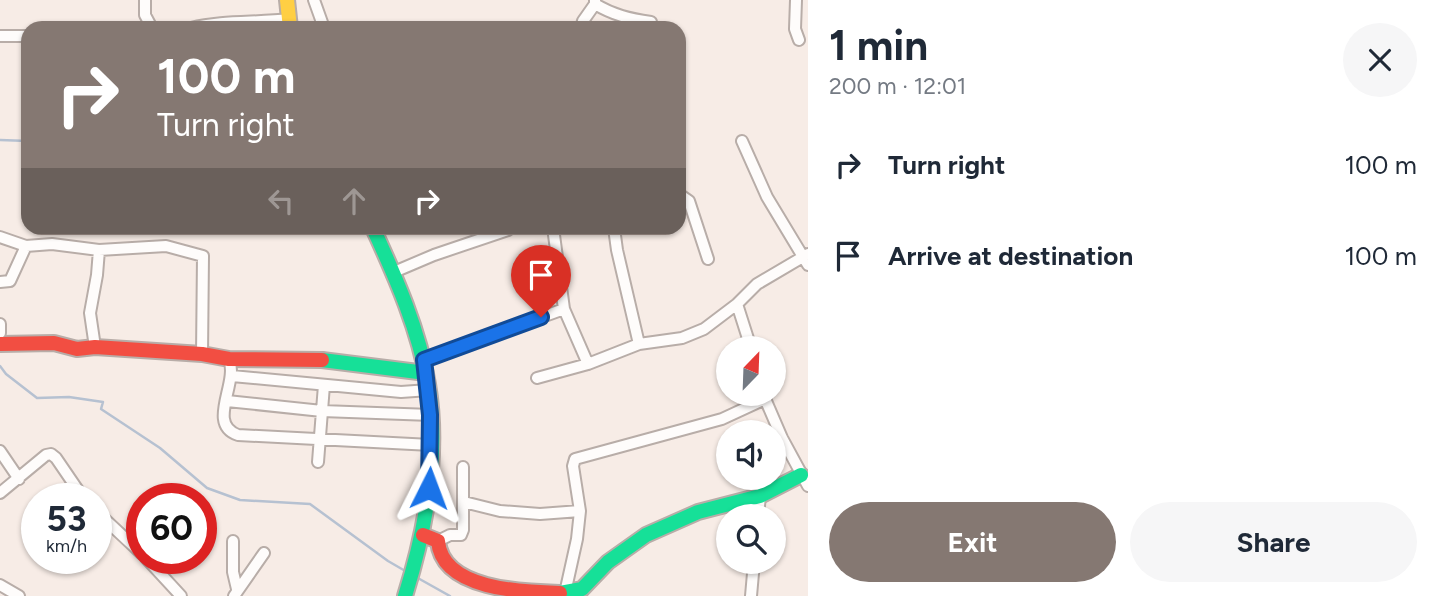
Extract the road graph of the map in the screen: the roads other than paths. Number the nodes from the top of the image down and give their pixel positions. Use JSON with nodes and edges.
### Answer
{"nodes":[{"id":1,"x":145,"y":0,"type":"edge"},
{"id":2,"x":287,"y":0,"type":"edge"},
{"id":3,"x":314,"y":0,"type":"edge"},
{"id":4,"x":796,"y":0,"type":"edge"},
{"id":5,"x":595,"y":2,"type":"edge"},
{"id":6,"x":148,"y":21,"type":"edge"},
{"id":7,"x":289,"y":21,"type":"edge"},
{"id":8,"x":322,"y":21,"type":"edge"},
{"id":9,"x":583,"y":21,"type":"edge"},
{"id":10,"x":643,"y":21,"type":"edge"},
{"id":11,"x":0,"y":36,"type":"edge"},
{"id":12,"x":21,"y":36,"type":"edge"},
{"id":13,"x":799,"y":40,"type":"dead end"},
{"id":14,"x":742,"y":141,"type":"dead end"},
{"id":15,"x":686,"y":199,"type":"edge"},
{"id":16,"x":376,"y":235,"type":"edge"},
{"id":17,"x":493,"y":235,"type":"edge"},
{"id":18,"x":554,"y":235,"type":"dead end"},
{"id":19,"x":615,"y":235,"type":"edge"},
{"id":20,"x":0,"y":237,"type":"edge"},
{"id":21,"x":26,"y":246,"type":"junction"},
{"id":22,"x":99,"y":250,"type":"junction"},
{"id":23,"x":807,"y":258,"type":"edge"},
{"id":24,"x":708,"y":259,"type":"dead end"},
{"id":25,"x":394,"y":272,"type":"junction"},
{"id":26,"x":0,"y":282,"type":"edge"},
{"id":27,"x":737,"y":304,"type":"junction"},
{"id":28,"x":564,"y":309,"type":"junction"},
{"id":29,"x":0,"y":324,"type":"edge"},
{"id":30,"x":0,"y":333,"type":"edge"},
{"id":31,"x":747,"y":336,"type":"edge"},
{"id":32,"x":0,"y":344,"type":"edge"},
{"id":33,"x":639,"y":344,"type":"junction"},
{"id":34,"x":95,"y":348,"type":"junction"},
{"id":35,"x":202,"y":354,"type":"junction"},
{"id":36,"x":229,"y":359,"type":"junction"},
{"id":37,"x":588,"y":364,"type":"junction"},
{"id":38,"x":425,"y":366,"type":"junction"},
{"id":39,"x":232,"y":376,"type":"junction"},
{"id":40,"x":537,"y":377,"type":"dead end"},
{"id":41,"x":324,"y":385,"type":"junction"},
{"id":42,"x":429,"y":390,"type":"junction"},
{"id":43,"x":227,"y":401,"type":"junction"},
{"id":44,"x":746,"y":406,"type":"edge"},
{"id":45,"x":769,"y":406,"type":"edge"},
{"id":46,"x":322,"y":411,"type":"junction"},
{"id":47,"x":430,"y":415,"type":"junction"},
{"id":48,"x":321,"y":438,"type":"junction"},
{"id":49,"x":431,"y":445,"type":"junction"},
{"id":50,"x":0,"y":451,"type":"edge"},
{"id":51,"x":318,"y":461,"type":"dead end"},
{"id":52,"x":463,"y":467,"type":"dead end"},
{"id":53,"x":19,"y":479,"type":"junction"},
{"id":54,"x":805,"y":480,"type":"edge"},
{"id":55,"x":73,"y":483,"type":"edge"},
{"id":56,"x":0,"y":494,"type":"edge"},
{"id":57,"x":760,"y":496,"type":"junction"},
{"id":58,"x":464,"y":502,"type":"junction"},
{"id":59,"x":759,"y":504,"type":"edge"},
{"id":60,"x":580,"y":511,"type":"junction"},
{"id":61,"x":112,"y":526,"type":"edge"},
{"id":62,"x":423,"y":535,"type":"junction"},
{"id":63,"x":126,"y":539,"type":"edge"},
{"id":64,"x":233,"y":541,"type":"dead end"},
{"id":65,"x":438,"y":541,"type":"junction"},
{"id":66,"x":264,"y":553,"type":"dead end"},
{"id":67,"x":161,"y":574,"type":"edge"},
{"id":68,"x":753,"y":574,"type":"edge"},
{"id":69,"x":0,"y":585,"type":"edge"},
{"id":70,"x":235,"y":592,"type":"edge"},
{"id":71,"x":406,"y":593,"type":"edge"},
{"id":72,"x":565,"y":593,"type":"junction"},
{"id":73,"x":19,"y":596,"type":"edge"},
{"id":74,"x":181,"y":596,"type":"edge"},
{"id":75,"x":751,"y":596,"type":"edge"}],
"edges":[{"from":1,"to":6,"type":"street"},
{"from":2,"to":7,"type":"street"},
{"from":3,"to":8,"type":"street"},
{"from":4,"to":13,"type":"street"},
{"from":5,"to":9,"type":"street"},
{"from":5,"to":10,"type":"street"},
{"from":11,"to":12,"type":"street"},
{"from":14,"to":23,"type":"street"},
{"from":15,"to":24,"type":"street"},
{"from":16,"to":25,"type":"street"},
{"from":17,"to":25,"type":"street"},
{"from":18,"to":28,"type":"street"},
{"from":19,"to":33,"type":"street"},
{"from":20,"to":21,"type":"street"},
{"from":21,"to":22,"type":"street"},
{"from":21,"to":26,"type":"street"},
{"from":22,"to":34,"type":"street"},
{"from":22,"to":35,"type":"street"},
{"from":23,"to":27,"type":"street"},
{"from":25,"to":38,"type":"street"},
{"from":27,"to":31,"type":"street"},
{"from":27,"to":33,"type":"street"},
{"from":28,"to":37,"type":"street"},
{"from":28,"to":38,"type":"street"},
{"from":29,"to":30,"type":"street"},
{"from":32,"to":34,"type":"street"},
{"from":33,"to":37,"type":"street"},
{"from":34,"to":35,"type":"street"},
{"from":35,"to":36,"type":"street"},
{"from":36,"to":38,"type":"street"},
{"from":36,"to":39,"type":"street"},
{"from":37,"to":40,"type":"street"},
{"from":38,"to":42,"type":"street"},
{"from":39,"to":41,"type":"street"},
{"from":39,"to":43,"type":"street"},
{"from":41,"to":42,"type":"street"},
{"from":41,"to":46,"type":"street"},
{"from":42,"to":47,"type":"street"},
{"from":43,"to":46,"type":"street"},
{"from":43,"to":48,"type":"street"},
{"from":44,"to":60,"type":"street"},
{"from":45,"to":54,"type":"street"},
{"from":46,"to":47,"type":"street"},
{"from":46,"to":48,"type":"street"},
{"from":47,"to":49,"type":"street"},
{"from":48,"to":49,"type":"street"},
{"from":48,"to":51,"type":"street"},
{"from":49,"to":62,"type":"street"},
{"from":50,"to":53,"type":"street"},
{"from":52,"to":58,"type":"street"},
{"from":53,"to":55,"type":"street"},
{"from":53,"to":56,"type":"street"},
{"from":54,"to":57,"type":"street"},
{"from":57,"to":59,"type":"street"},
{"from":57,"to":72,"type":"street"},
{"from":58,"to":60,"type":"street"},
{"from":58,"to":65,"type":"street"},
{"from":60,"to":72,"type":"street"},
{"from":61,"to":63,"type":"street"},
{"from":62,"to":65,"type":"street"},
{"from":62,"to":71,"type":"street"},
{"from":64,"to":70,"type":"street"},
{"from":65,"to":72,"type":"street"},
{"from":66,"to":70,"type":"street"},
{"from":67,"to":74,"type":"street"},
{"from":68,"to":75,"type":"street"},
{"from":69,"to":73,"type":"street"}]}
